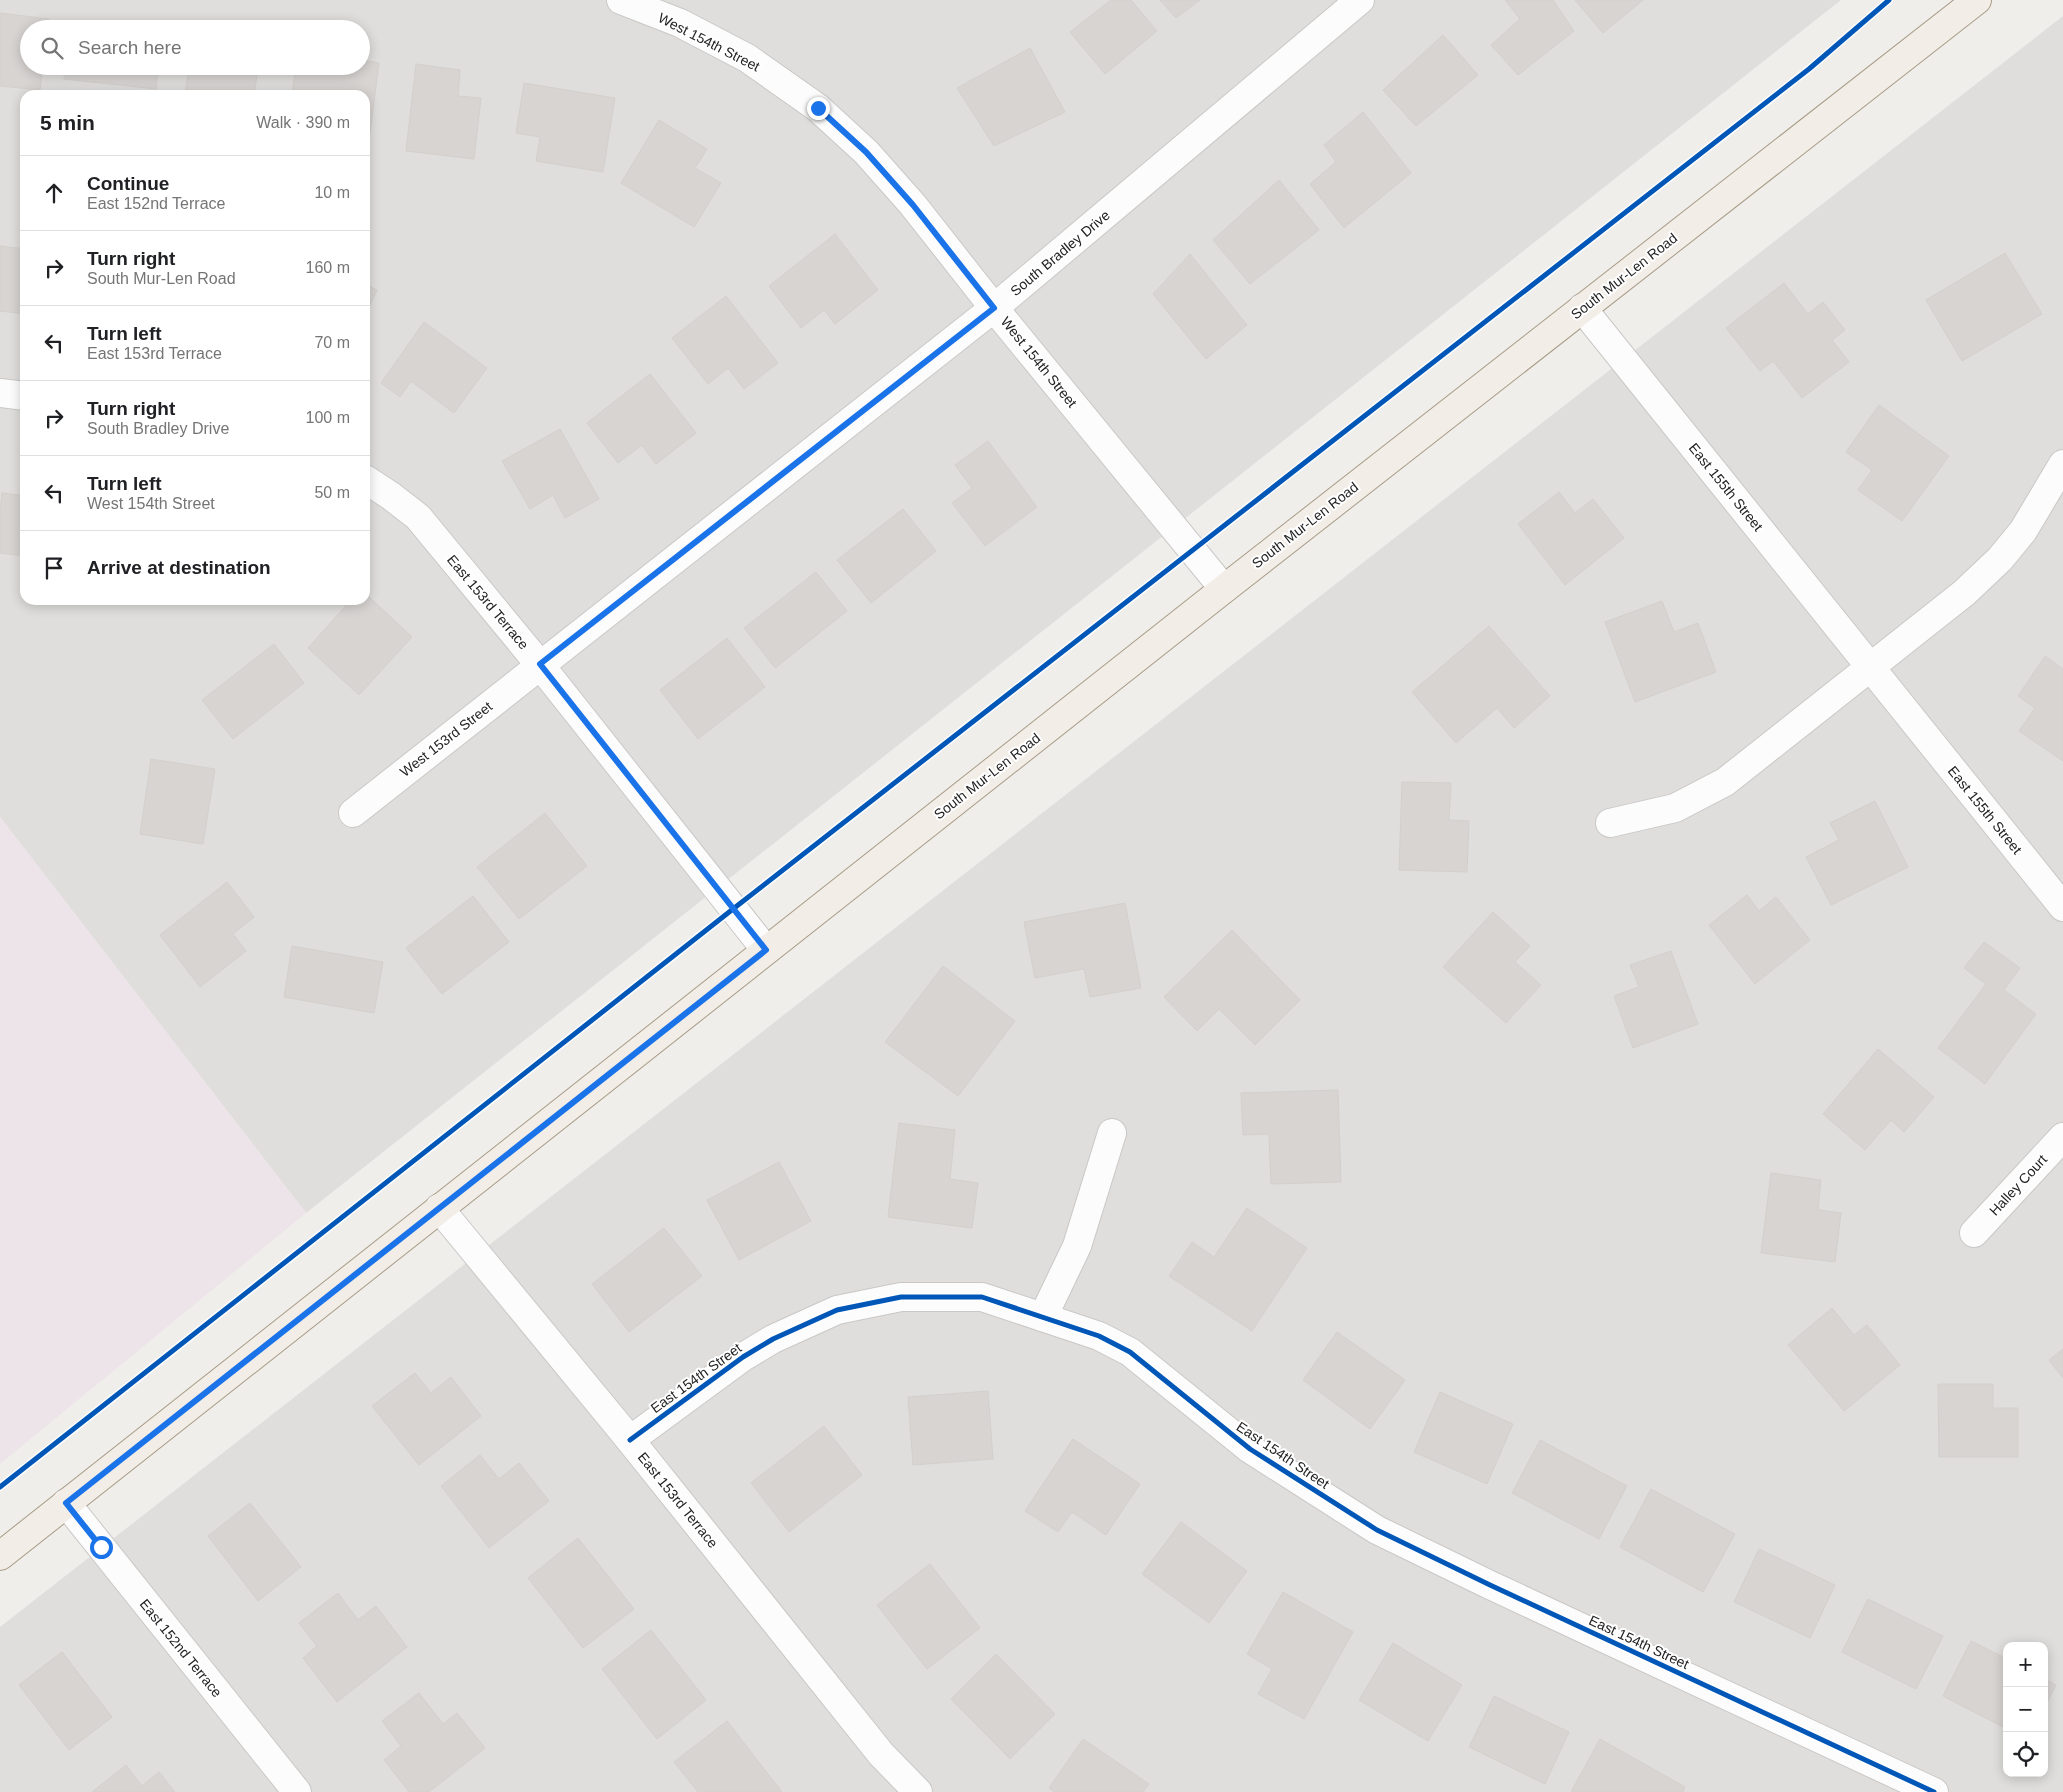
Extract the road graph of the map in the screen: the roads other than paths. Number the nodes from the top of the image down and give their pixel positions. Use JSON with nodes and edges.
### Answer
{"nodes":[{"id":1,"x":621,"y":0,"type":"edge"},
{"id":2,"x":1360,"y":0,"type":"edge"},
{"id":3,"x":1977,"y":0,"type":"edge"},
{"id":4,"x":994,"y":308,"type":"junction"},
{"id":5,"x":1582,"y":308,"type":"junction"},
{"id":6,"x":0,"y":393,"type":"edge"},
{"id":7,"x":20,"y":395,"type":"edge"},
{"id":8,"x":2063,"y":464,"type":"edge"},
{"id":9,"x":370,"y":482,"type":"edge"},
{"id":10,"x":1224,"y":589,"type":"junction"},
{"id":11,"x":540,"y":664,"type":"junction"},
{"id":12,"x":1870,"y":667,"type":"junction"},
{"id":13,"x":353,"y":813,"type":"dead end"},
{"id":14,"x":1610,"y":823,"type":"dead end"},
{"id":15,"x":2063,"y":907,"type":"edge"},
{"id":16,"x":766,"y":950,"type":"junction"},
{"id":17,"x":1112,"y":1133,"type":"dead end"},
{"id":18,"x":2063,"y":1137,"type":"edge"},
{"id":19,"x":439,"y":1208,"type":"junction"},
{"id":20,"x":1974,"y":1233,"type":"dead end"},
{"id":21,"x":1043,"y":1316,"type":"junction"},
{"id":22,"x":630,"y":1440,"type":"junction"},
{"id":23,"x":66,"y":1503,"type":"junction"},
{"id":24,"x":0,"y":1556,"type":"edge"},
{"id":25,"x":297,"y":1792,"type":"edge"},
{"id":26,"x":918,"y":1792,"type":"edge"},
{"id":27,"x":1934,"y":1792,"type":"edge"}],
"edges":[{"from":1,"to":4,"type":"street","name":"West 154th Street"},
{"from":2,"to":4,"type":"street","name":"South Bradley Drive"},
{"from":3,"to":5,"type":"main road","name":"South Mur-Len Road"},
{"from":4,"to":10,"type":"street","name":"West 154th Street"},
{"from":4,"to":11,"type":"street","name":"South Bradley Drive"},
{"from":5,"to":10,"type":"main road","name":"South Mur-Len Road"},
{"from":5,"to":12,"type":"street","name":"East 155th Street"},
{"from":6,"to":7,"type":"street"},
{"from":8,"to":12,"type":"street"},
{"from":9,"to":11,"type":"street","name":"East 153rd Terrace"},
{"from":10,"to":16,"type":"main road","name":"South Mur-Len Road"},
{"from":11,"to":13,"type":"street","name":"West 153rd Street"},
{"from":11,"to":16,"type":"street","name":"East 153rd Terrace"},
{"from":12,"to":14,"type":"street"},
{"from":12,"to":15,"type":"street","name":"East 155th Street"},
{"from":16,"to":19,"type":"main road","name":"South Mur-Len Road"},
{"from":17,"to":21,"type":"street"},
{"from":18,"to":20,"type":"street","name":"Halley Court"},
{"from":19,"to":22,"type":"street","name":"East 153rd Terrace"},
{"from":19,"to":23,"type":"main road","name":"South Mur-Len Road"},
{"from":21,"to":22,"type":"street","name":"East 154th Street"},
{"from":21,"to":27,"type":"street","name":"East 154th Street"},
{"from":22,"to":26,"type":"street","name":"East 153rd Terrace"},
{"from":23,"to":24,"type":"main road","name":"South Mur-Len Road"},
{"from":23,"to":25,"type":"street","name":"East 152nd Terrace"}]}
